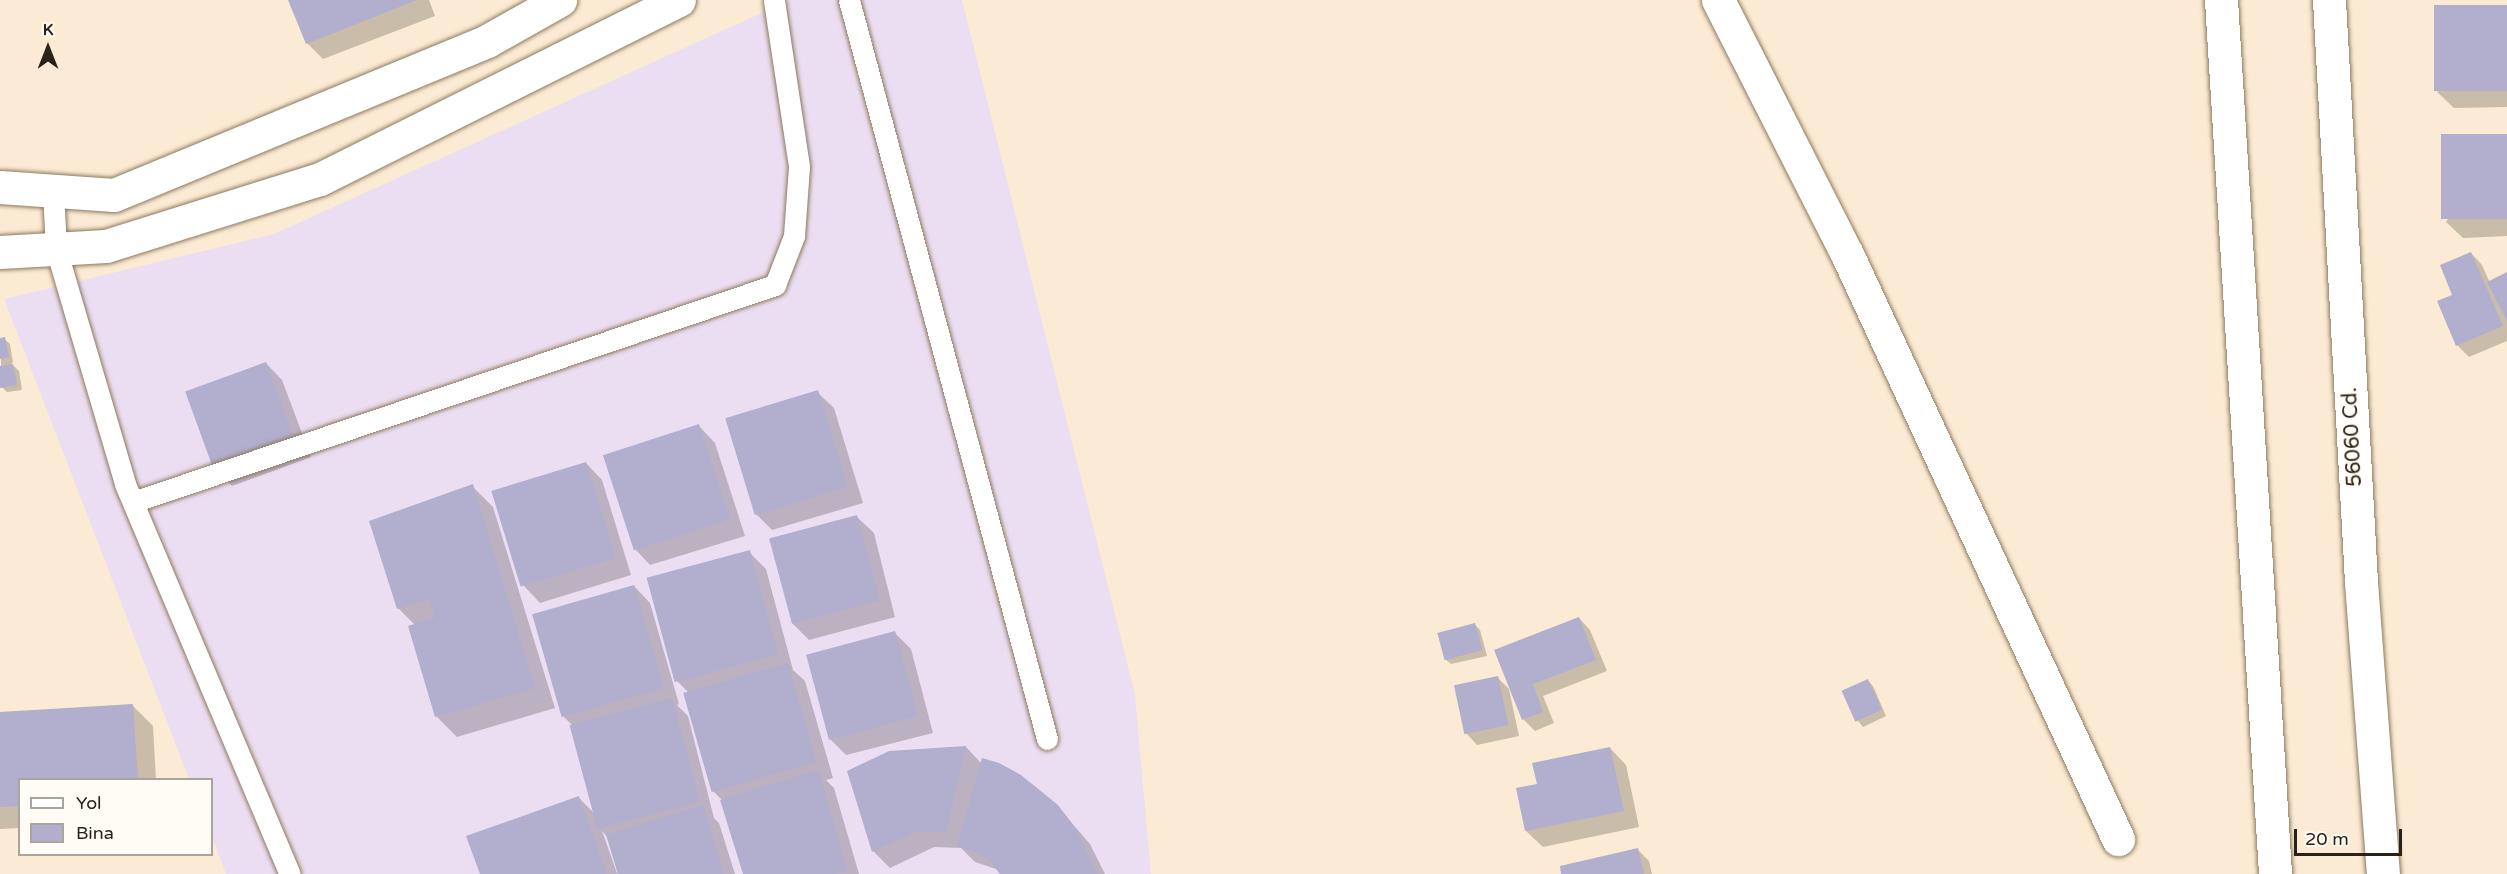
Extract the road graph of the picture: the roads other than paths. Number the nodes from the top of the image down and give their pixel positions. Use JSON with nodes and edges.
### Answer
{"nodes":[{"id":1,"x":560,"y":0,"type":"edge"},
{"id":2,"x":679,"y":0,"type":"edge"},
{"id":3,"x":774,"y":0,"type":"edge"},
{"id":4,"x":849,"y":0,"type":"edge"},
{"id":5,"x":1718,"y":0,"type":"edge"},
{"id":6,"x":2221,"y":0,"type":"edge"},
{"id":7,"x":2329,"y":0,"type":"edge"},
{"id":8,"x":0,"y":187,"type":"edge"},
{"id":9,"x":52,"y":191,"type":"junction"},
{"id":10,"x":56,"y":249,"type":"junction"},
{"id":11,"x":0,"y":252,"type":"edge"},
{"id":12,"x":133,"y":502,"type":"junction"},
{"id":13,"x":1047,"y":739,"type":"dead end"},
{"id":14,"x":2118,"y":838,"type":"dead end"},
{"id":15,"x":290,"y":874,"type":"edge"},
{"id":16,"x":2275,"y":874,"type":"edge"},
{"id":17,"x":2383,"y":874,"type":"edge"}],
"edges":[{"from":1,"to":9,"type":"street"},
{"from":2,"to":10,"type":"street"},
{"from":3,"to":12,"type":"lane"},
{"from":4,"to":13,"type":"lane"},
{"from":5,"to":14,"type":"street"},
{"from":6,"to":16,"type":"street"},
{"from":7,"to":17,"type":"street","name":"56060 Cd."},
{"from":8,"to":9,"type":"street"},
{"from":9,"to":10,"type":"lane"},
{"from":10,"to":11,"type":"street"},
{"from":10,"to":12,"type":"lane"},
{"from":12,"to":15,"type":"lane"}]}
